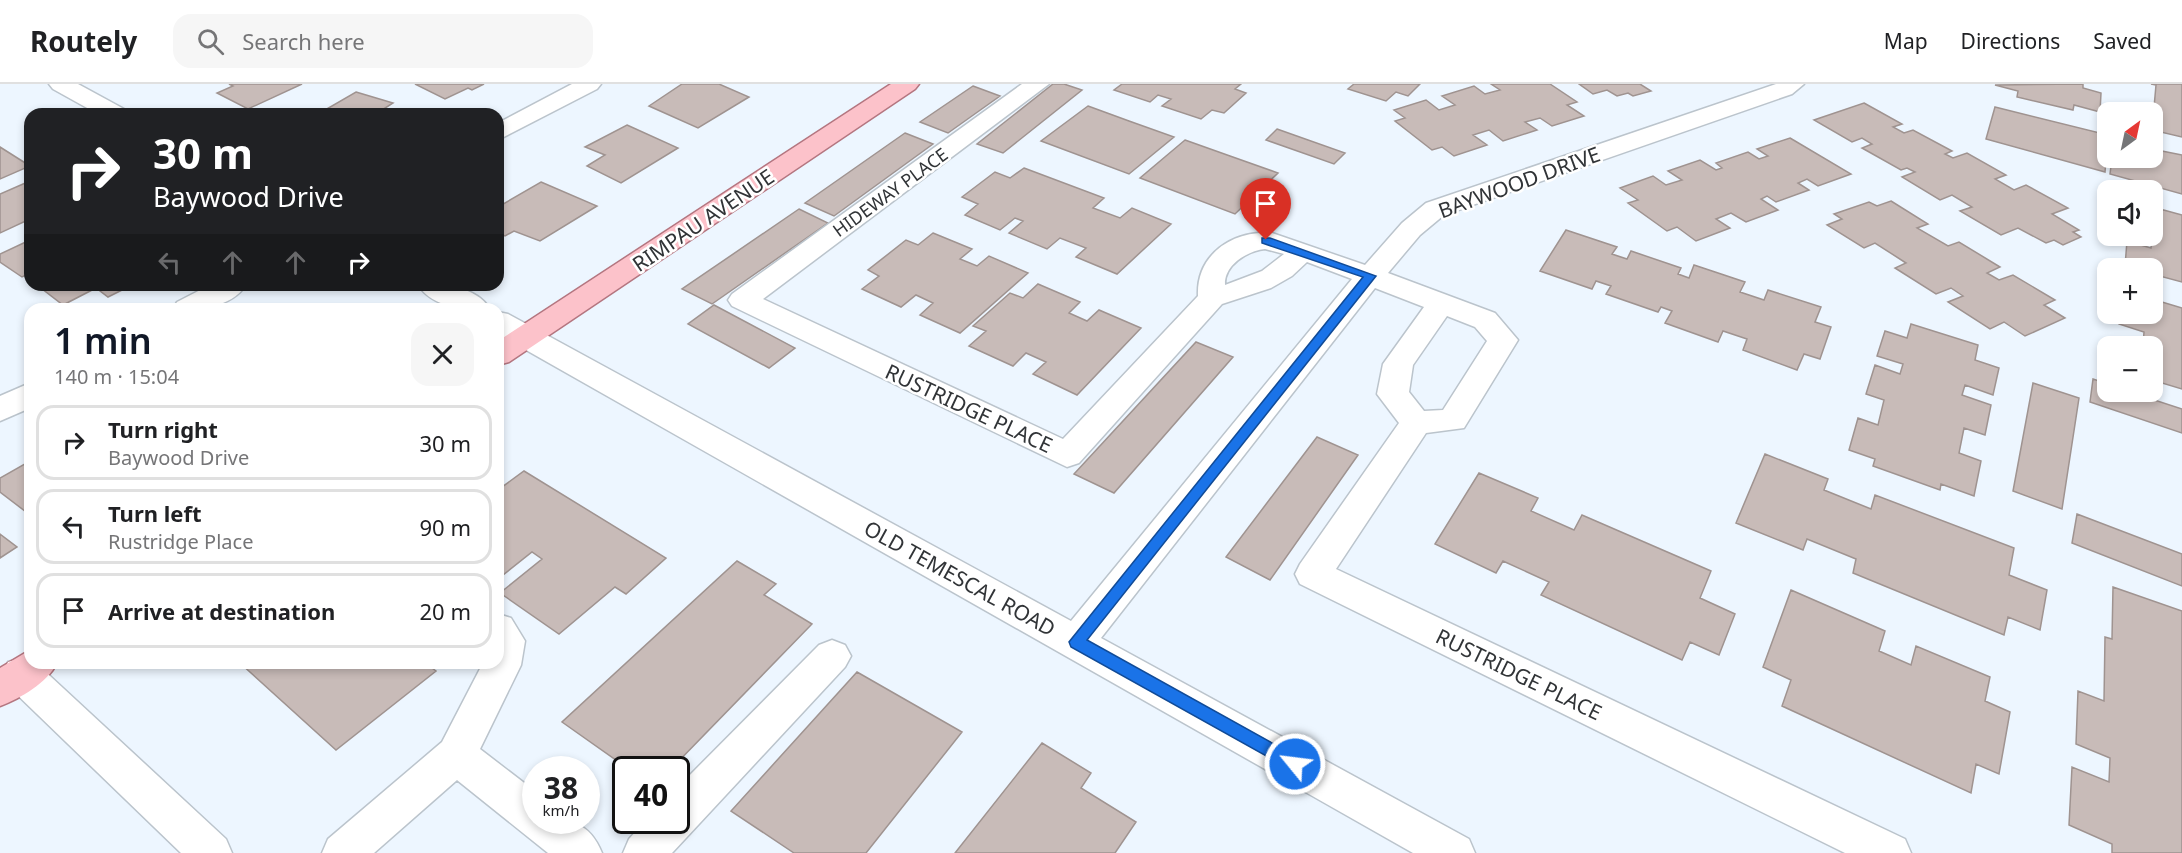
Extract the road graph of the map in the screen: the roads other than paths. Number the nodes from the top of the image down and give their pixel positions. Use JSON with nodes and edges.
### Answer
{"nodes":[{"id":1,"x":61,"y":84,"type":"edge"},
{"id":2,"x":110,"y":84,"type":"edge"},
{"id":3,"x":589,"y":84,"type":"edge"},
{"id":4,"x":907,"y":84,"type":"edge"},
{"id":5,"x":1037,"y":84,"type":"edge"},
{"id":6,"x":1792,"y":84,"type":"edge"},
{"id":7,"x":82,"y":96,"type":"junction"},
{"id":8,"x":105,"y":108,"type":"edge"},
{"id":9,"x":504,"y":130,"type":"edge"},
{"id":10,"x":1301,"y":252,"type":"junction"},
{"id":11,"x":1370,"y":276,"type":"junction"},
{"id":12,"x":221,"y":291,"type":"edge"},
{"id":13,"x":443,"y":291,"type":"edge"},
{"id":14,"x":1212,"y":298,"type":"junction"},
{"id":15,"x":742,"y":300,"type":"joint"},
{"id":16,"x":198,"y":303,"type":"edge"},
{"id":17,"x":465,"y":303,"type":"edge"},
{"id":18,"x":1442,"y":303,"type":"junction"},
{"id":19,"x":507,"y":338,"type":"edge"},
{"id":20,"x":1416,"y":423,"type":"junction"},
{"id":21,"x":504,"y":638,"type":"edge"},
{"id":22,"x":1076,"y":642,"type":"junction"},
{"id":23,"x":504,"y":653,"type":"edge"},
{"id":24,"x":832,"y":656,"type":"dead end"},
{"id":25,"x":500,"y":669,"type":"edge"},
{"id":26,"x":20,"y":675,"type":"edge"},
{"id":27,"x":456,"y":755,"type":"junction"},
{"id":28,"x":690,"y":805,"type":"edge"},
{"id":29,"x":522,"y":806,"type":"edge"},
{"id":30,"x":557,"y":834,"type":"edge"},
{"id":31,"x":662,"y":834,"type":"edge"},
{"id":32,"x":211,"y":853,"type":"edge"},
{"id":33,"x":344,"y":853,"type":"edge"},
{"id":34,"x":581,"y":853,"type":"edge"},
{"id":35,"x":644,"y":853,"type":"edge"},
{"id":36,"x":1454,"y":853,"type":"edge"},
{"id":37,"x":1890,"y":853,"type":"edge"}],
"edges":[{"from":1,"to":7,"type":"street"},
{"from":2,"to":7,"type":"street"},
{"from":3,"to":9,"type":"street"},
{"from":4,"to":19,"type":"main road","name":"RIMPAU AVENUE"},
{"from":5,"to":15,"type":"street","name":"HIDEWAY PLACE"},
{"from":6,"to":11,"type":"street","name":"BAYWOOD DRIVE"},
{"from":7,"to":8,"type":"street"},
{"from":10,"to":11,"type":"street"},
{"from":10,"to":14,"type":"street"},
{"from":10,"to":14,"type":"street"},
{"from":11,"to":18,"type":"street"},
{"from":11,"to":22,"type":"street","name":"BAYWOOD DRIVE"},
{"from":12,"to":16,"type":"street"},
{"from":13,"to":17,"type":"street"},
{"from":14,"to":15,"type":"street","name":"RUSTRIDGE PLACE"},
{"from":18,"to":20,"type":"street"},
{"from":18,"to":20,"type":"street"},
{"from":19,"to":22,"type":"street","name":"OLD TEMESCAL ROAD"},
{"from":20,"to":37,"type":"street","name":"RUSTRIDGE PLACE"},
{"from":21,"to":23,"type":"street"},
{"from":22,"to":36,"type":"street","name":"OLD TEMESCAL ROAD"},
{"from":24,"to":28,"type":"street"},
{"from":25,"to":27,"type":"street"},
{"from":26,"to":32,"type":"street"},
{"from":27,"to":29,"type":"street"},
{"from":27,"to":33,"type":"street"},
{"from":30,"to":34,"type":"street"},
{"from":31,"to":35,"type":"street"}]}
